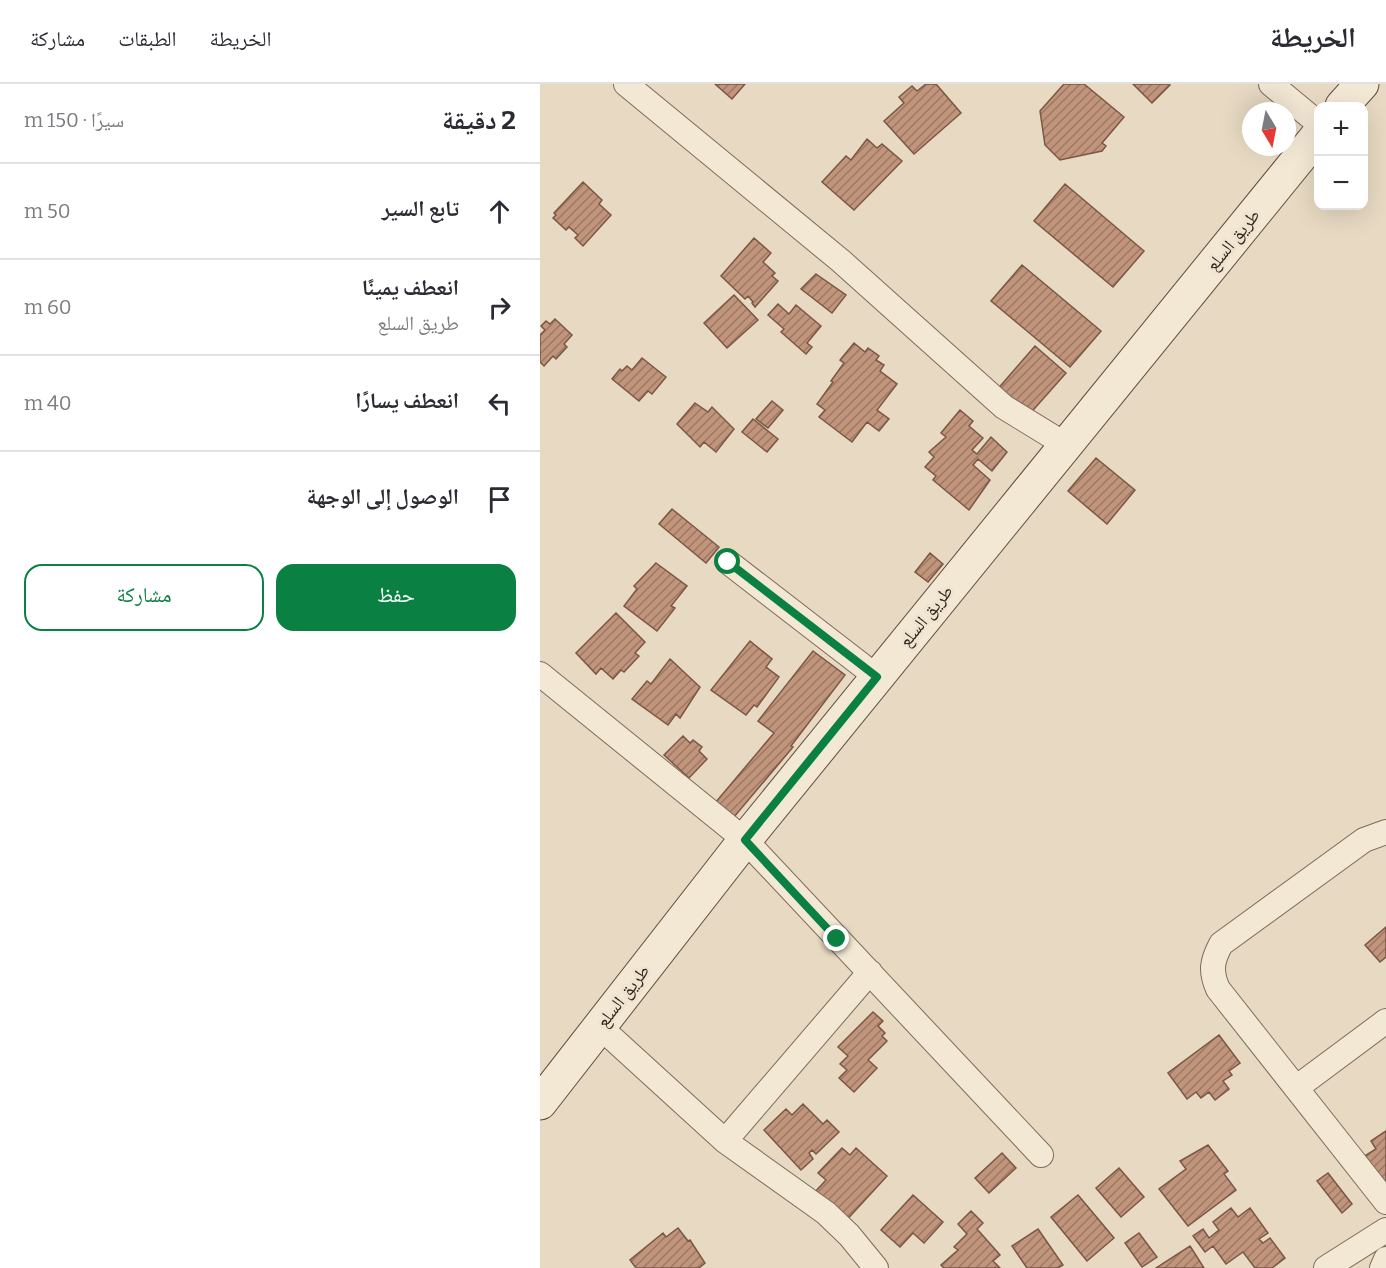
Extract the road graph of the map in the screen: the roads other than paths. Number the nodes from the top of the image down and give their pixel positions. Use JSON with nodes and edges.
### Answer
{"nodes":[{"id":1,"x":626,"y":84,"type":"edge"},
{"id":2,"x":1271,"y":84,"type":"edge"},
{"id":3,"x":1362,"y":84,"type":"edge"},
{"id":4,"x":1346,"y":102,"type":"edge"},
{"id":5,"x":1314,"y":120,"type":"edge"},
{"id":6,"x":1314,"y":140,"type":"edge"},
{"id":7,"x":1066,"y":444,"type":"junction"},
{"id":8,"x":728,"y":562,"type":"dead end"},
{"id":9,"x":540,"y":674,"type":"edge"},
{"id":10,"x":877,"y":677,"type":"junction"},
{"id":11,"x":1386,"y":832,"type":"edge"},
{"id":12,"x":745,"y":840,"type":"junction"},
{"id":13,"x":870,"y":972,"type":"junction"},
{"id":14,"x":1386,"y":1021,"type":"edge"},
{"id":15,"x":600,"y":1027,"type":"junction"},
{"id":16,"x":1296,"y":1088,"type":"junction"},
{"id":17,"x":540,"y":1103,"type":"edge"},
{"id":18,"x":725,"y":1141,"type":"junction"},
{"id":19,"x":1041,"y":1155,"type":"dead end"},
{"id":20,"x":1386,"y":1202,"type":"edge"},
{"id":21,"x":1386,"y":1230,"type":"edge"},
{"id":22,"x":1386,"y":1259,"type":"edge"},
{"id":23,"x":876,"y":1268,"type":"edge"},
{"id":24,"x":1326,"y":1268,"type":"edge"},
{"id":25,"x":1382,"y":1268,"type":"edge"}],
"edges":[{"from":1,"to":7,"type":"street"},
{"from":2,"to":5,"type":"street"},
{"from":3,"to":4,"type":"street"},
{"from":6,"to":7,"type":"street","name":"طريق السلع"},
{"from":7,"to":10,"type":"street","name":"طريق السلع"},
{"from":8,"to":10,"type":"street"},
{"from":9,"to":12,"type":"street"},
{"from":10,"to":12,"type":"street","name":"طريق السلع"},
{"from":11,"to":16,"type":"street"},
{"from":12,"to":13,"type":"street"},
{"from":12,"to":15,"type":"street","name":"طريق السلع"},
{"from":13,"to":18,"type":"street"},
{"from":13,"to":19,"type":"street"},
{"from":14,"to":16,"type":"street"},
{"from":15,"to":17,"type":"street","name":"طريق السلع"},
{"from":15,"to":18,"type":"street"},
{"from":16,"to":20,"type":"street"},
{"from":18,"to":23,"type":"street"},
{"from":21,"to":24,"type":"street"},
{"from":22,"to":25,"type":"street"}]}
